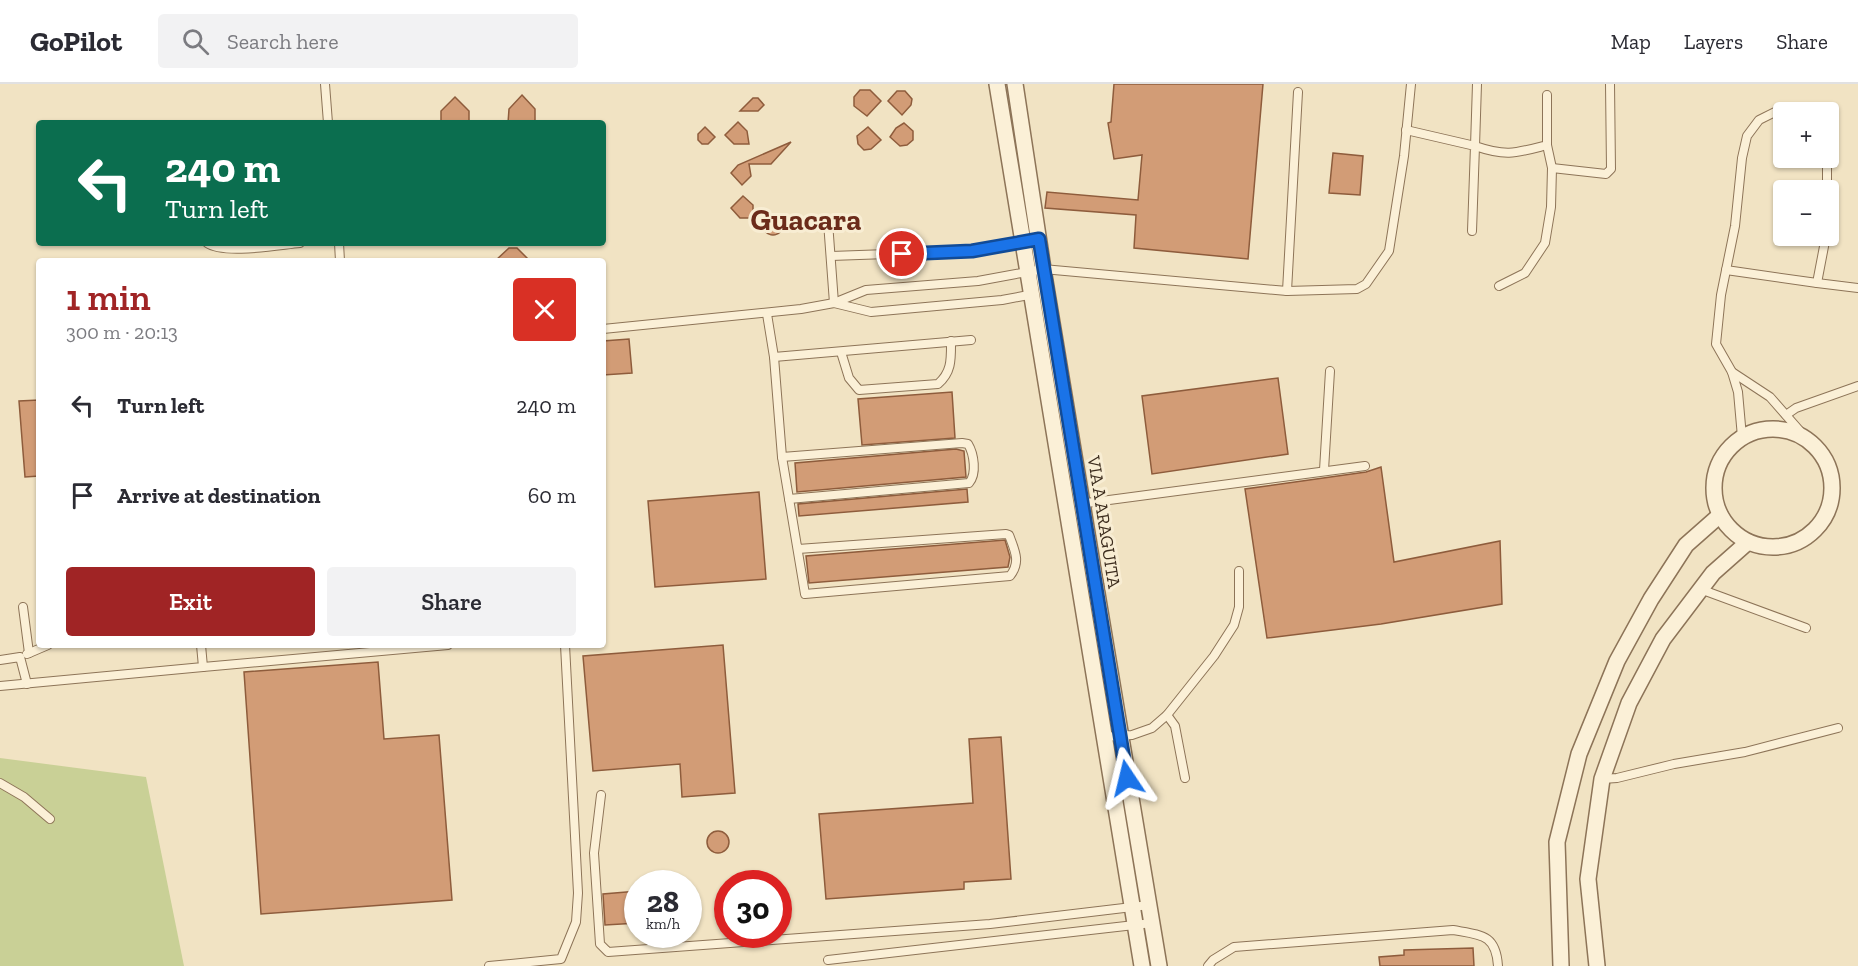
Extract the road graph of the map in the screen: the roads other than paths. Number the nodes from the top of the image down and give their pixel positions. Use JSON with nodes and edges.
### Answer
{"nodes":[{"id":1,"x":325,"y":84,"type":"edge"},
{"id":2,"x":997,"y":84,"type":"edge"},
{"id":3,"x":1015,"y":84,"type":"edge"},
{"id":4,"x":1411,"y":84,"type":"edge"},
{"id":5,"x":1478,"y":84,"type":"edge"},
{"id":6,"x":1610,"y":84,"type":"edge"},
{"id":7,"x":1298,"y":93,"type":"dead end"},
{"id":8,"x":1547,"y":94,"type":"dead end"},
{"id":9,"x":1773,"y":113,"type":"edge"},
{"id":10,"x":328,"y":120,"type":"edge"},
{"id":11,"x":1406,"y":130,"type":"junction"},
{"id":12,"x":1547,"y":145,"type":"junction"},
{"id":13,"x":1475,"y":146,"type":"junction"},
{"id":14,"x":1552,"y":168,"type":"junction"},
{"id":15,"x":828,"y":222,"type":"dead end"},
{"id":16,"x":1472,"y":231,"type":"dead end"},
{"id":17,"x":1039,"y":239,"type":"junction"},
{"id":18,"x":1023,"y":243,"type":"junction"},
{"id":19,"x":212,"y":246,"type":"edge"},
{"id":20,"x":263,"y":246,"type":"edge"},
{"id":21,"x":1824,"y":246,"type":"edge"},
{"id":22,"x":831,"y":256,"type":"junction"},
{"id":23,"x":1726,"y":270,"type":"junction"},
{"id":24,"x":1035,"y":271,"type":"junction"},
{"id":25,"x":1817,"y":283,"type":"junction"},
{"id":26,"x":1499,"y":286,"type":"dead end"},
{"id":27,"x":1858,"y":288,"type":"edge"},
{"id":28,"x":1047,"y":291,"type":"junction"},
{"id":29,"x":1287,"y":291,"type":"junction"},
{"id":30,"x":1031,"y":294,"type":"junction"},
{"id":31,"x":834,"y":303,"type":"junction"},
{"id":32,"x":767,"y":314,"type":"junction"},
{"id":33,"x":606,"y":329,"type":"edge"},
{"id":34,"x":971,"y":340,"type":"dead end"},
{"id":35,"x":951,"y":341,"type":"junction"},
{"id":36,"x":841,"y":352,"type":"junction"},
{"id":37,"x":774,"y":357,"type":"junction"},
{"id":38,"x":1330,"y":371,"type":"dead end"},
{"id":39,"x":1732,"y":372,"type":"junction"},
{"id":40,"x":1858,"y":386,"type":"edge"},
{"id":41,"x":1786,"y":415,"type":"junction"},
{"id":42,"x":1742,"y":437,"type":"junction"},
{"id":43,"x":1806,"y":438,"type":"junction"},
{"id":44,"x":782,"y":457,"type":"junction"},
{"id":45,"x":1365,"y":466,"type":"dead end"},
{"id":46,"x":1324,"y":470,"type":"junction"},
{"id":47,"x":789,"y":499,"type":"junction"},
{"id":48,"x":1082,"y":504,"type":"junction"},
{"id":49,"x":1066,"y":507,"type":"junction"},
{"id":50,"x":1720,"y":515,"type":"junction"},
{"id":51,"x":1748,"y":542,"type":"junction"},
{"id":52,"x":798,"y":549,"type":"junction"},
{"id":53,"x":1239,"y":571,"type":"dead end"},
{"id":54,"x":1699,"y":589,"type":"junction"},
{"id":55,"x":23,"y":607,"type":"dead end"},
{"id":56,"x":1806,"y":628,"type":"dead end"},
{"id":57,"x":40,"y":648,"type":"edge"},
{"id":58,"x":201,"y":648,"type":"edge"},
{"id":59,"x":415,"y":648,"type":"edge"},
{"id":60,"x":565,"y":648,"type":"edge"},
{"id":61,"x":29,"y":652,"type":"junction"},
{"id":62,"x":20,"y":657,"type":"junction"},
{"id":63,"x":0,"y":660,"type":"edge"},
{"id":64,"x":203,"y":667,"type":"junction"},
{"id":65,"x":27,"y":684,"type":"junction"},
{"id":66,"x":0,"y":686,"type":"edge"},
{"id":67,"x":1167,"y":715,"type":"junction"},
{"id":68,"x":1838,"y":728,"type":"dead end"},
{"id":69,"x":1103,"y":736,"type":"junction"},
{"id":70,"x":1120,"y":736,"type":"junction"},
{"id":71,"x":1185,"y":778,"type":"dead end"},
{"id":72,"x":1602,"y":779,"type":"junction"},
{"id":73,"x":0,"y":783,"type":"edge"},
{"id":74,"x":601,"y":795,"type":"dead end"},
{"id":75,"x":50,"y":819,"type":"dead end"},
{"id":76,"x":1149,"y":905,"type":"junction"},
{"id":77,"x":1131,"y":907,"type":"junction"},
{"id":78,"x":1136,"y":923,"type":"junction"},
{"id":79,"x":1152,"y":923,"type":"junction"},
{"id":80,"x":828,"y":960,"type":"dead end"},
{"id":81,"x":489,"y":966,"type":"edge"},
{"id":82,"x":1142,"y":966,"type":"edge"},
{"id":83,"x":1159,"y":966,"type":"edge"},
{"id":84,"x":1208,"y":966,"type":"edge"},
{"id":85,"x":1498,"y":966,"type":"edge"},
{"id":86,"x":1561,"y":966,"type":"edge"},
{"id":87,"x":1597,"y":966,"type":"edge"}],
"edges":[{"from":1,"to":10,"type":"lane"},
{"from":2,"to":18,"type":"street","name":"VIA A ARAGUITA"},
{"from":3,"to":17,"type":"street","name":"VIA A ARAGUITA"},
{"from":4,"to":11,"type":"lane"},
{"from":5,"to":13,"type":"lane"},
{"from":6,"to":14,"type":"lane"},
{"from":7,"to":29,"type":"lane"},
{"from":8,"to":12,"type":"lane"},
{"from":9,"to":23,"type":"lane"},
{"from":11,"to":13,"type":"lane"},
{"from":11,"to":29,"type":"lane"},
{"from":12,"to":13,"type":"lane"},
{"from":12,"to":14,"type":"lane"},
{"from":13,"to":16,"type":"lane"},
{"from":14,"to":26,"type":"lane"},
{"from":15,"to":22,"type":"lane"},
{"from":17,"to":18,"type":"lane"},
{"from":17,"to":24,"type":"street","name":"VIA A ARAGUITA"},
{"from":18,"to":22,"type":"lane"},
{"from":18,"to":24,"type":"street","name":"VIA A ARAGUITA"},
{"from":19,"to":20,"type":"lane"},
{"from":21,"to":25,"type":"lane"},
{"from":22,"to":31,"type":"lane"},
{"from":23,"to":25,"type":"lane"},
{"from":23,"to":39,"type":"lane"},
{"from":24,"to":28,"type":"street","name":"VIA A ARAGUITA"},
{"from":24,"to":29,"type":"lane"},
{"from":24,"to":30,"type":"street","name":"VIA A ARAGUITA"},
{"from":24,"to":31,"type":"lane"},
{"from":25,"to":27,"type":"lane"},
{"from":28,"to":30,"type":"lane"},
{"from":28,"to":48,"type":"street","name":"VIA A ARAGUITA"},
{"from":30,"to":31,"type":"lane"},
{"from":30,"to":49,"type":"street","name":"VIA A ARAGUITA"},
{"from":31,"to":32,"type":"lane"},
{"from":32,"to":33,"type":"lane"},
{"from":32,"to":37,"type":"lane"},
{"from":34,"to":35,"type":"lane"},
{"from":35,"to":36,"type":"lane"},
{"from":35,"to":36,"type":"lane"},
{"from":36,"to":37,"type":"lane"},
{"from":37,"to":44,"type":"lane"},
{"from":38,"to":46,"type":"lane"},
{"from":39,"to":41,"type":"lane"},
{"from":39,"to":42,"type":"lane"},
{"from":40,"to":41,"type":"lane"},
{"from":41,"to":43,"type":"lane"},
{"from":42,"to":43,"type":"street"},
{"from":42,"to":50,"type":"street"},
{"from":43,"to":51,"type":"street"},
{"from":44,"to":47,"type":"lane"},
{"from":44,"to":47,"type":"lane"},
{"from":45,"to":46,"type":"lane"},
{"from":46,"to":48,"type":"lane"},
{"from":47,"to":52,"type":"lane"},
{"from":48,"to":49,"type":"lane"},
{"from":48,"to":70,"type":"street","name":"VIA A ARAGUITA"},
{"from":49,"to":69,"type":"street","name":"VIA A ARAGUITA"},
{"from":50,"to":51,"type":"street"},
{"from":50,"to":86,"type":"street"},
{"from":51,"to":54,"type":"street"},
{"from":52,"to":52,"type":"lane"},
{"from":53,"to":67,"type":"lane"},
{"from":54,"to":56,"type":"lane"},
{"from":54,"to":72,"type":"street"},
{"from":55,"to":61,"type":"lane"},
{"from":57,"to":61,"type":"lane"},
{"from":58,"to":64,"type":"lane"},
{"from":59,"to":64,"type":"lane"},
{"from":60,"to":81,"type":"lane"},
{"from":61,"to":62,"type":"lane"},
{"from":62,"to":63,"type":"lane"},
{"from":62,"to":65,"type":"lane"},
{"from":64,"to":65,"type":"lane"},
{"from":65,"to":66,"type":"lane"},
{"from":67,"to":70,"type":"lane"},
{"from":67,"to":71,"type":"lane"},
{"from":68,"to":72,"type":"lane"},
{"from":69,"to":70,"type":"lane"},
{"from":69,"to":77,"type":"street","name":"VIA A ARAGUITA"},
{"from":70,"to":76,"type":"street","name":"VIA A ARAGUITA"},
{"from":72,"to":87,"type":"street"},
{"from":73,"to":75,"type":"lane"},
{"from":74,"to":77,"type":"lane"},
{"from":76,"to":77,"type":"lane"},
{"from":76,"to":79,"type":"street","name":"VIA A ARAGUITA"},
{"from":77,"to":78,"type":"street","name":"VIA A ARAGUITA"},
{"from":78,"to":79,"type":"lane"},
{"from":78,"to":80,"type":"lane"},
{"from":78,"to":82,"type":"street","name":"VIA A ARAGUITA"},
{"from":79,"to":83,"type":"street","name":"VIA A ARAGUITA"},
{"from":84,"to":85,"type":"lane"}]}
